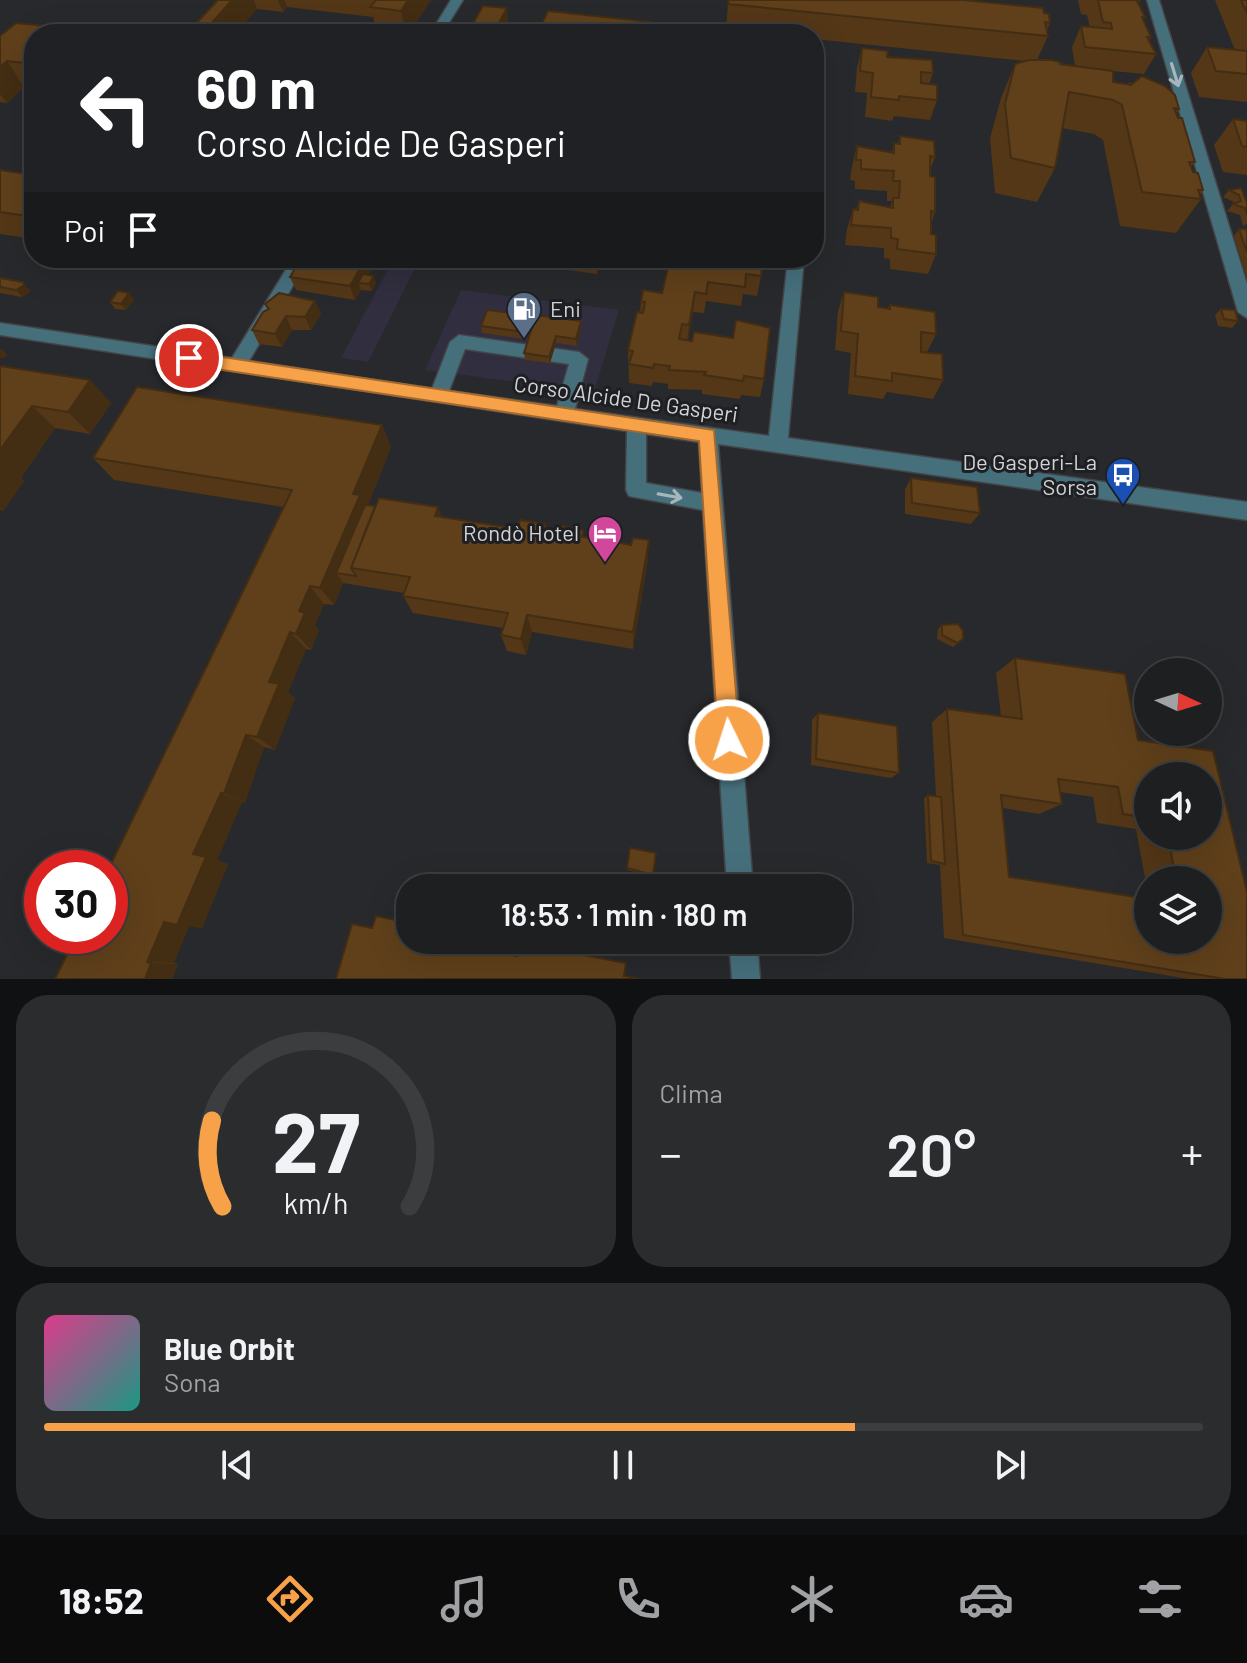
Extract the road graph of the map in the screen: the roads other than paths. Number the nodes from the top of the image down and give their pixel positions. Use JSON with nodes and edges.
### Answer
{"nodes":[{"id":1,"x":457,"y":0,"type":"edge"},
{"id":2,"x":1153,"y":0,"type":"edge"},
{"id":3,"x":442,"y":24,"type":"edge"},
{"id":4,"x":295,"y":268,"type":"edge"},
{"id":5,"x":795,"y":268,"type":"edge"},
{"id":6,"x":1247,"y":312,"type":"edge"},
{"id":7,"x":0,"y":329,"type":"edge"},
{"id":8,"x":237,"y":366,"type":"junction"},
{"id":9,"x":438,"y":397,"type":"junction"},
{"id":10,"x":564,"y":414,"type":"junction"},
{"id":11,"x":637,"y":425,"type":"junction"},
{"id":12,"x":708,"y":435,"type":"junction"},
{"id":13,"x":778,"y":445,"type":"junction"},
{"id":14,"x":713,"y":503,"type":"junction"},
{"id":15,"x":1247,"y":511,"type":"edge"},
{"id":16,"x":739,"y":874,"type":"edge"},
{"id":17,"x":744,"y":954,"type":"edge"},
{"id":18,"x":746,"y":979,"type":"edge"}],
"edges":[{"from":1,"to":3,"type":"street"},
{"from":2,"to":6,"type":"street","one_way":true},
{"from":4,"to":8,"type":"street"},
{"from":5,"to":13,"type":"street"},
{"from":7,"to":8,"type":"street","name":"Corso Alcide De Gasperi"},
{"from":8,"to":9,"type":"street","name":"Corso Alcide De Gasperi"},
{"from":9,"to":10,"type":"street","name":"Corso Alcide De Gasperi"},
{"from":9,"to":10,"type":"street"},
{"from":10,"to":11,"type":"street","name":"Corso Alcide De Gasperi"},
{"from":11,"to":12,"type":"street","name":"Corso Alcide De Gasperi"},
{"from":11,"to":14,"type":"street","one_way":true},
{"from":12,"to":13,"type":"street","name":"Corso Alcide De Gasperi"},
{"from":12,"to":14,"type":"street"},
{"from":13,"to":15,"type":"street","name":"Corso Alcide De Gasperi"},
{"from":14,"to":16,"type":"street"},
{"from":17,"to":18,"type":"street"}]}
